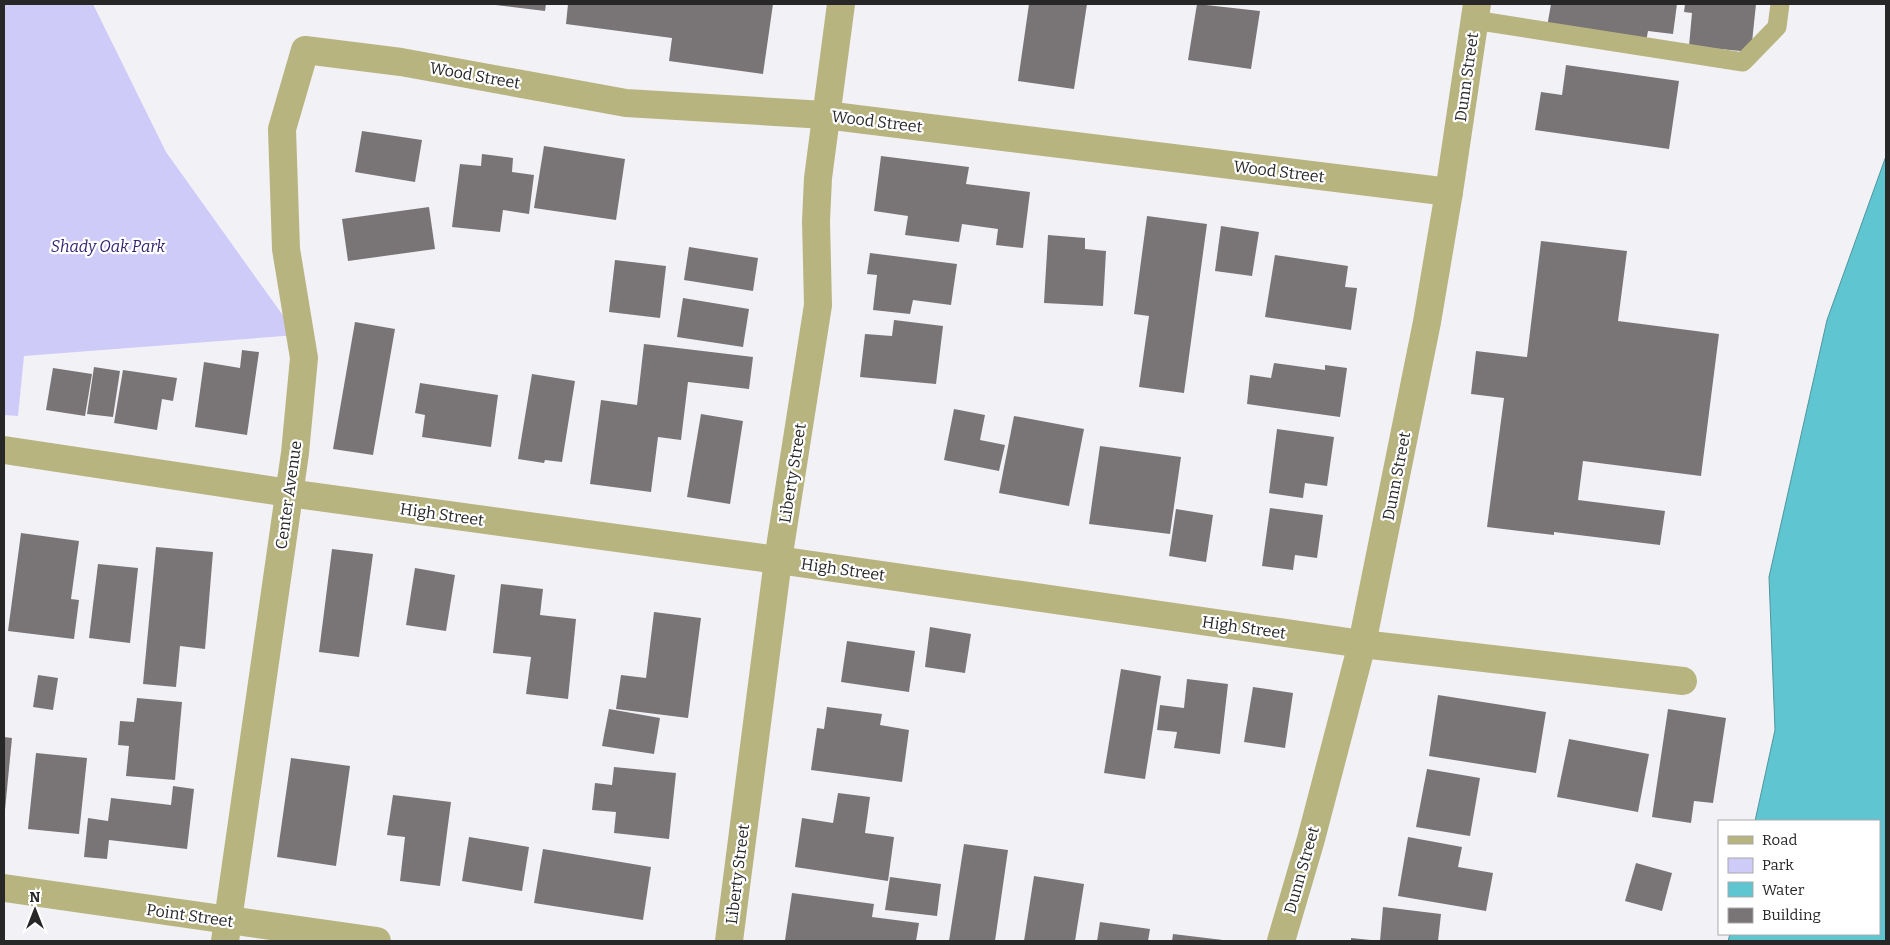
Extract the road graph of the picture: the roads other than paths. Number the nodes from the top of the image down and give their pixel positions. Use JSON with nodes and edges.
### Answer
{"nodes":[{"id":1,"x":841,"y":4,"type":"edge"},
{"id":2,"x":1780,"y":4,"type":"edge"},
{"id":3,"x":1476,"y":12,"type":"edge"},
{"id":4,"x":305,"y":50,"type":"joint"},
{"id":5,"x":826,"y":115,"type":"junction"},
{"id":6,"x":1449,"y":192,"type":"junction"},
{"id":7,"x":4,"y":450,"type":"edge"},
{"id":8,"x":289,"y":493,"type":"junction"},
{"id":9,"x":778,"y":560,"type":"junction"},
{"id":10,"x":1362,"y":644,"type":"junction"},
{"id":11,"x":1683,"y":681,"type":"dead end"},
{"id":12,"x":4,"y":888,"type":"edge"},
{"id":13,"x":227,"y":931,"type":"edge"},
{"id":14,"x":377,"y":941,"type":"edge"},
{"id":15,"x":729,"y":941,"type":"edge"},
{"id":16,"x":1281,"y":941,"type":"edge"}],
"edges":[{"from":1,"to":5,"type":"street","name":"Liberty Street"},
{"from":2,"to":3,"type":"lane"},
{"from":3,"to":6,"type":"street","name":"Dunn Street"},
{"from":4,"to":5,"type":"street","name":"Wood Street"},
{"from":4,"to":8,"type":"street","name":"Center Avenue"},
{"from":5,"to":6,"type":"street","name":"Wood Street"},
{"from":5,"to":9,"type":"street","name":"Liberty Street"},
{"from":6,"to":10,"type":"street","name":"Dunn Street"},
{"from":7,"to":8,"type":"street","name":"High Street"},
{"from":8,"to":9,"type":"street","name":"High Street"},
{"from":8,"to":13,"type":"street","name":"Center Avenue"},
{"from":9,"to":10,"type":"street","name":"High Street"},
{"from":9,"to":15,"type":"street","name":"Liberty Street"},
{"from":10,"to":11,"type":"street","name":"High Street"},
{"from":10,"to":16,"type":"street","name":"Dunn Street"},
{"from":12,"to":13,"type":"street","name":"Point Street"},
{"from":13,"to":14,"type":"street","name":"Point Street"}]}
